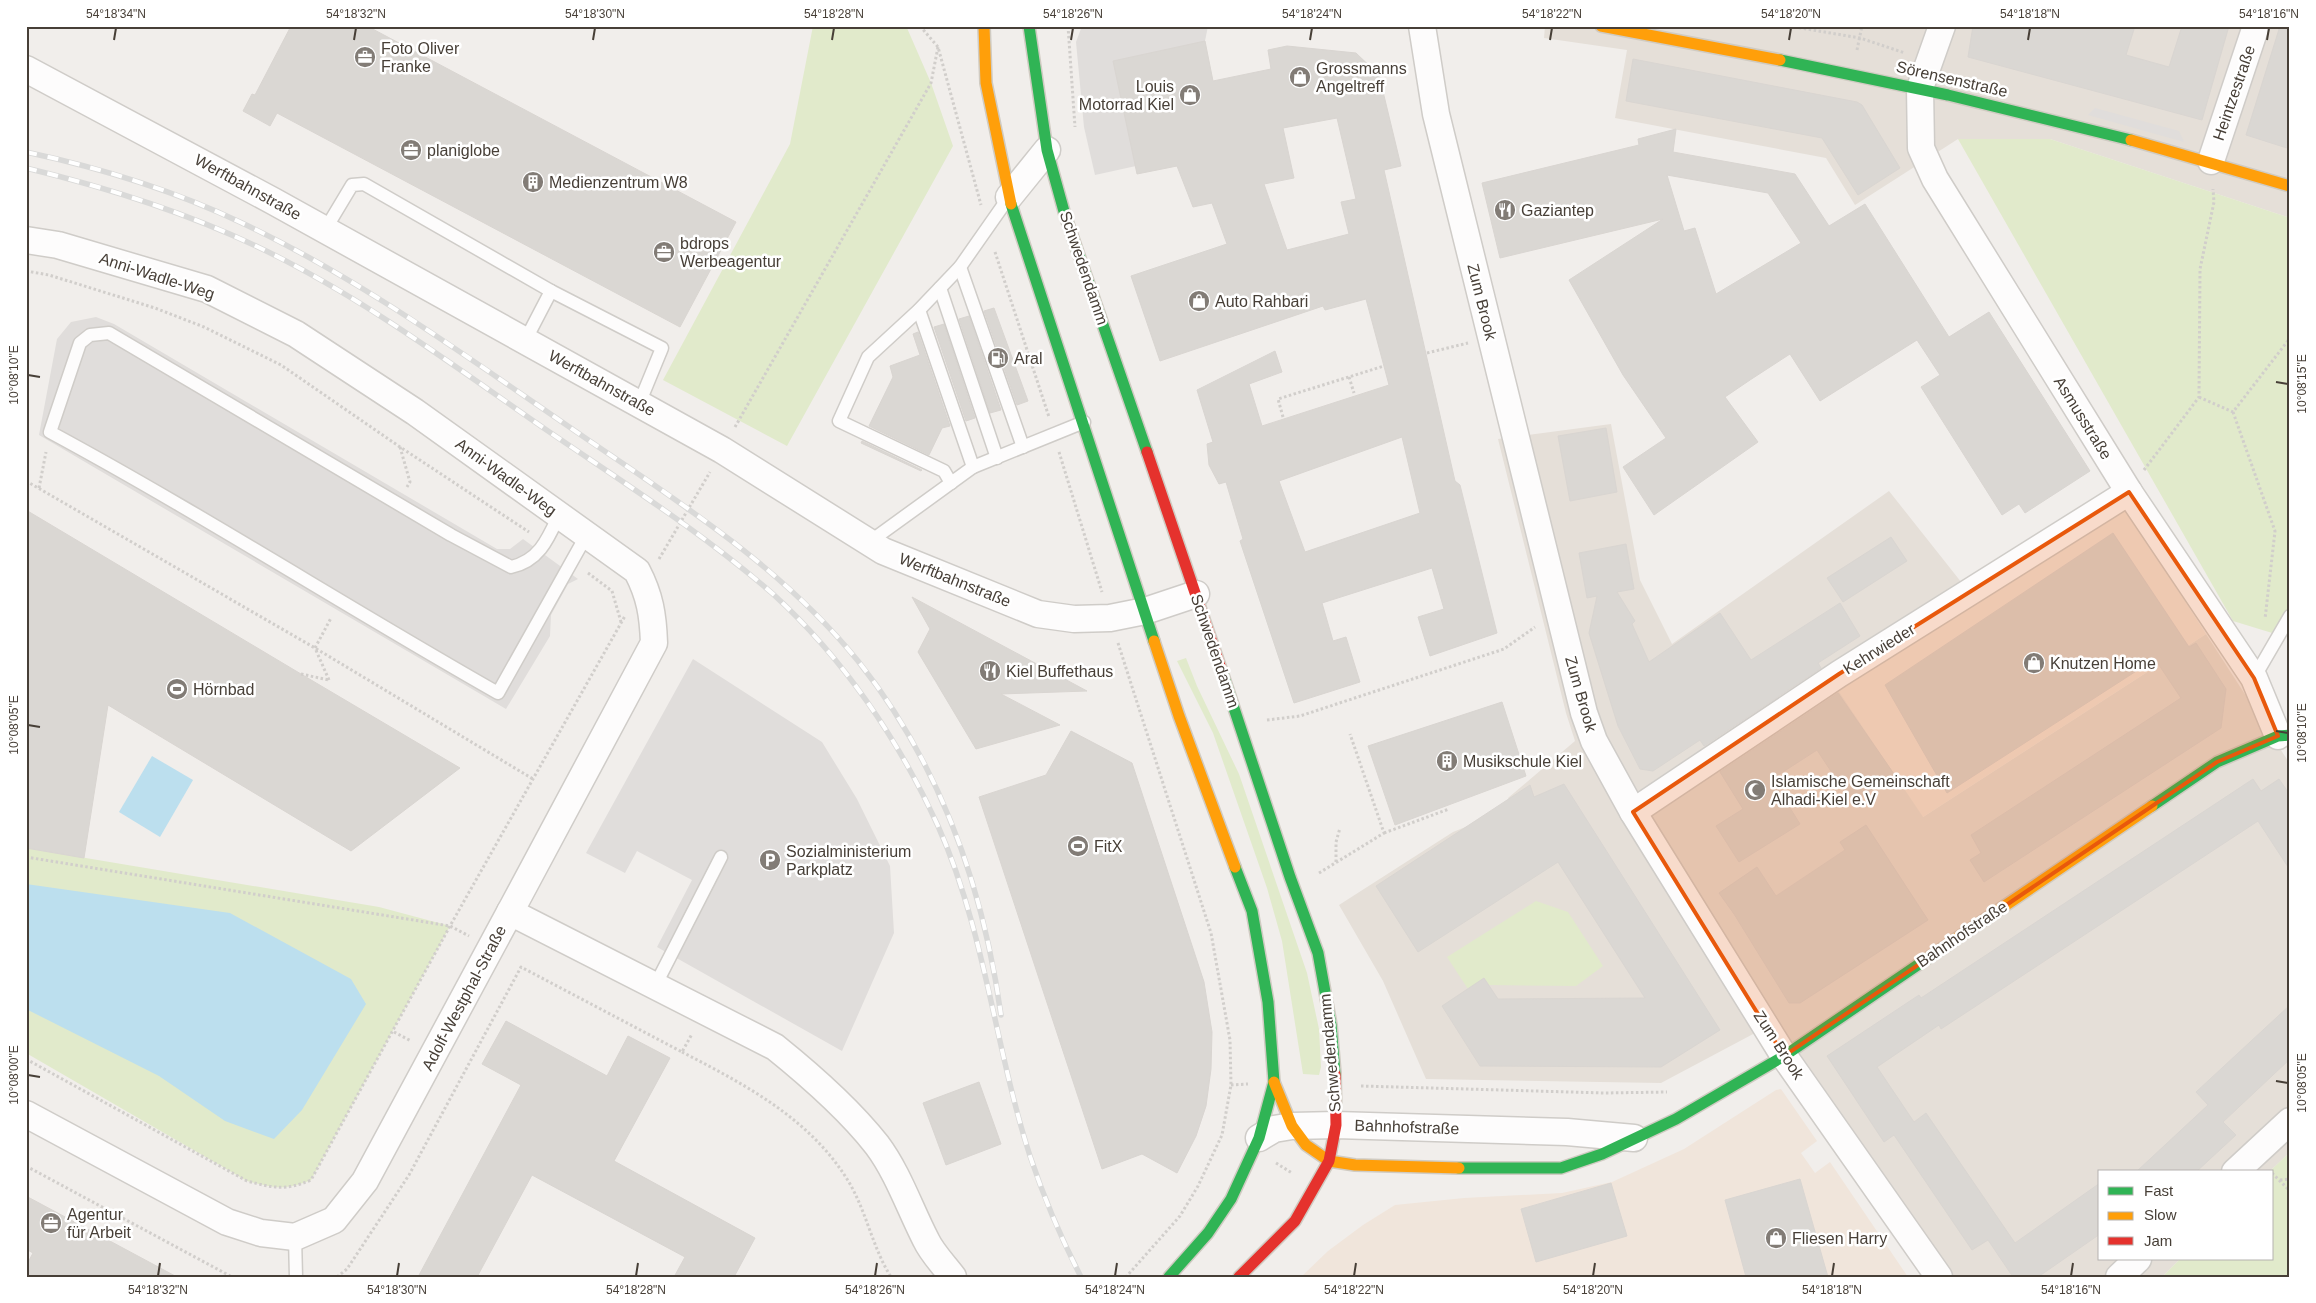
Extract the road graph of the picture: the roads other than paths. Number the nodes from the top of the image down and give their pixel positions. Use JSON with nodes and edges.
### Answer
{"nodes":[{"id":1,"x":1029,"y":26,"type":"edge"},
{"id":2,"x":1422,"y":26,"type":"edge"},
{"id":3,"x":1601,"y":26,"type":"edge"},
{"id":4,"x":1942,"y":26,"type":"edge"},
{"id":5,"x":2256,"y":26,"type":"edge"},
{"id":6,"x":978,"y":29,"type":"edge"},
{"id":7,"x":26,"y":69,"type":"edge"},
{"id":8,"x":1920,"y":88,"type":"junction"},
{"id":9,"x":1047,"y":150,"type":"junction"},
{"id":10,"x":2211,"y":161,"type":"junction"},
{"id":11,"x":2290,"y":186,"type":"edge"},
{"id":12,"x":1009,"y":197,"type":"junction"},
{"id":13,"x":325,"y":230,"type":"junction"},
{"id":14,"x":26,"y":240,"type":"edge"},
{"id":15,"x":960,"y":267,"type":"junction"},
{"id":16,"x":940,"y":288,"type":"junction"},
{"id":17,"x":550,"y":292,"type":"junction"},
{"id":18,"x":919,"y":310,"type":"junction"},
{"id":19,"x":525,"y":341,"type":"junction"},
{"id":20,"x":639,"y":404,"type":"junction"},
{"id":21,"x":1084,"y":422,"type":"junction"},
{"id":22,"x":1023,"y":447,"type":"junction"},
{"id":23,"x":997,"y":458,"type":"junction"},
{"id":24,"x":973,"y":467,"type":"junction"},
{"id":25,"x":951,"y":483,"type":"junction"},
{"id":26,"x":2129,"y":492,"type":"junction"},
{"id":27,"x":559,"y":515,"type":"junction"},
{"id":28,"x":586,"y":536,"type":"junction"},
{"id":29,"x":868,"y":543,"type":"junction"},
{"id":30,"x":1196,"y":594,"type":"junction"},
{"id":31,"x":1145,"y":612,"type":"junction"},
{"id":32,"x":2290,"y":616,"type":"edge"},
{"id":33,"x":2254,"y":678,"type":"junction"},
{"id":34,"x":2284,"y":736,"type":"edge"},
{"id":35,"x":1633,"y":812,"type":"junction"},
{"id":36,"x":721,"y":857,"type":"dead end"},
{"id":37,"x":510,"y":912,"type":"junction"},
{"id":38,"x":655,"y":986,"type":"junction"},
{"id":39,"x":1784,"y":1056,"type":"junction"},
{"id":40,"x":1274,"y":1082,"type":"junction"},
{"id":41,"x":26,"y":1114,"type":"edge"},
{"id":42,"x":2290,"y":1121,"type":"edge"},
{"id":43,"x":1336,"y":1125,"type":"junction"},
{"id":44,"x":1292,"y":1126,"type":"junction"},
{"id":45,"x":1259,"y":1138,"type":"junction"},
{"id":46,"x":1634,"y":1138,"type":"junction"},
{"id":47,"x":1329,"y":1161,"type":"junction"},
{"id":48,"x":2237,"y":1170,"type":"edge"},
{"id":49,"x":295,"y":1237,"type":"junction"},
{"id":50,"x":2137,"y":1260,"type":"edge"},
{"id":51,"x":296,"y":1277,"type":"edge"},
{"id":52,"x":953,"y":1277,"type":"edge"},
{"id":53,"x":1169,"y":1277,"type":"edge"},
{"id":54,"x":1239,"y":1277,"type":"edge"},
{"id":55,"x":1940,"y":1277,"type":"edge"},
{"id":56,"x":2119,"y":1277,"type":"edge"}],
"edges":[{"from":1,"to":9,"type":"main road","name":"Schwedendamm"},
{"from":2,"to":35,"type":"street","name":"Zum Brook"},
{"from":3,"to":8,"type":"main road","name":"Sörensenstraße"},
{"from":4,"to":8,"type":"street"},
{"from":5,"to":10,"type":"street","name":"Heintzestraße"},
{"from":6,"to":12,"type":"main road"},
{"from":7,"to":13,"type":"street","name":"Werftbahnstraße"},
{"from":8,"to":10,"type":"main road","name":"Sörensenstraße"},
{"from":8,"to":26,"type":"street","name":"Asmusstraße"},
{"from":9,"to":12,"type":"street"},
{"from":9,"to":30,"type":"main road","name":"Schwedendamm"},
{"from":10,"to":11,"type":"main road","name":"Sörensenstraße"},
{"from":12,"to":15,"type":"lane"},
{"from":12,"to":21,"type":"main road"},
{"from":13,"to":17,"type":"lane"},
{"from":13,"to":19,"type":"street","name":"Werftbahnstraße"},
{"from":14,"to":27,"type":"street","name":"Anni-Wadle-Weg"},
{"from":15,"to":16,"type":"lane"},
{"from":15,"to":22,"type":"lane"},
{"from":16,"to":18,"type":"lane"},
{"from":16,"to":23,"type":"lane"},
{"from":17,"to":19,"type":"lane"},
{"from":17,"to":20,"type":"lane"},
{"from":18,"to":24,"type":"lane"},
{"from":18,"to":25,"type":"lane"},
{"from":19,"to":20,"type":"street","name":"Werftbahnstraße"},
{"from":20,"to":29,"type":"street","name":"Werftbahnstraße"},
{"from":21,"to":22,"type":"lane"},
{"from":21,"to":31,"type":"main road"},
{"from":22,"to":23,"type":"lane"},
{"from":23,"to":24,"type":"lane"},
{"from":24,"to":25,"type":"lane"},
{"from":25,"to":29,"type":"lane"},
{"from":26,"to":33,"type":"street","name":"Asmusstraße"},
{"from":26,"to":35,"type":"street","name":"Kehrwieder"},
{"from":27,"to":28,"type":"street","name":"Anni-Wadle-Weg"},
{"from":27,"to":28,"type":"lane"},
{"from":28,"to":37,"type":"street","name":"Anni-Wadle-Weg"},
{"from":29,"to":31,"type":"street","name":"Werftbahnstraße"},
{"from":30,"to":31,"type":"street","name":"Werftbahnstraße"},
{"from":30,"to":43,"type":"main road","name":"Schwedendamm"},
{"from":31,"to":40,"type":"main road"},
{"from":32,"to":33,"type":"lane"},
{"from":33,"to":34,"type":"street","name":"Asmusstraße"},
{"from":34,"to":39,"type":"main road","name":"Bahnhofstraße"},
{"from":35,"to":39,"type":"street","name":"Zum Brook"},
{"from":36,"to":38,"type":"lane"},
{"from":37,"to":38,"type":"street","name":"Adolf-Westphal-Straße"},
{"from":37,"to":49,"type":"street","name":"Adolf-Westphal-Straße"},
{"from":38,"to":52,"type":"street","name":"Adolf-Westphal-Straße"},
{"from":39,"to":46,"type":"main road","name":"Bahnhofstraße"},
{"from":39,"to":55,"type":"street","name":"Zum Brook"},
{"from":40,"to":44,"type":"main road"},
{"from":40,"to":45,"type":"main road"},
{"from":41,"to":49,"type":"street"},
{"from":42,"to":48,"type":"street"},
{"from":43,"to":44,"type":"street","name":"Bahnhofstraße"},
{"from":43,"to":46,"type":"street","name":"Bahnhofstraße"},
{"from":43,"to":47,"type":"main road","name":"Schwedendamm"},
{"from":44,"to":45,"type":"street","name":"Bahnhofstraße"},
{"from":44,"to":47,"type":"main road"},
{"from":45,"to":53,"type":"main road"},
{"from":46,"to":47,"type":"main road","name":"Bahnhofstraße"},
{"from":47,"to":54,"type":"main road"},
{"from":49,"to":51,"type":"lane"},
{"from":50,"to":56,"type":"street"}]}
